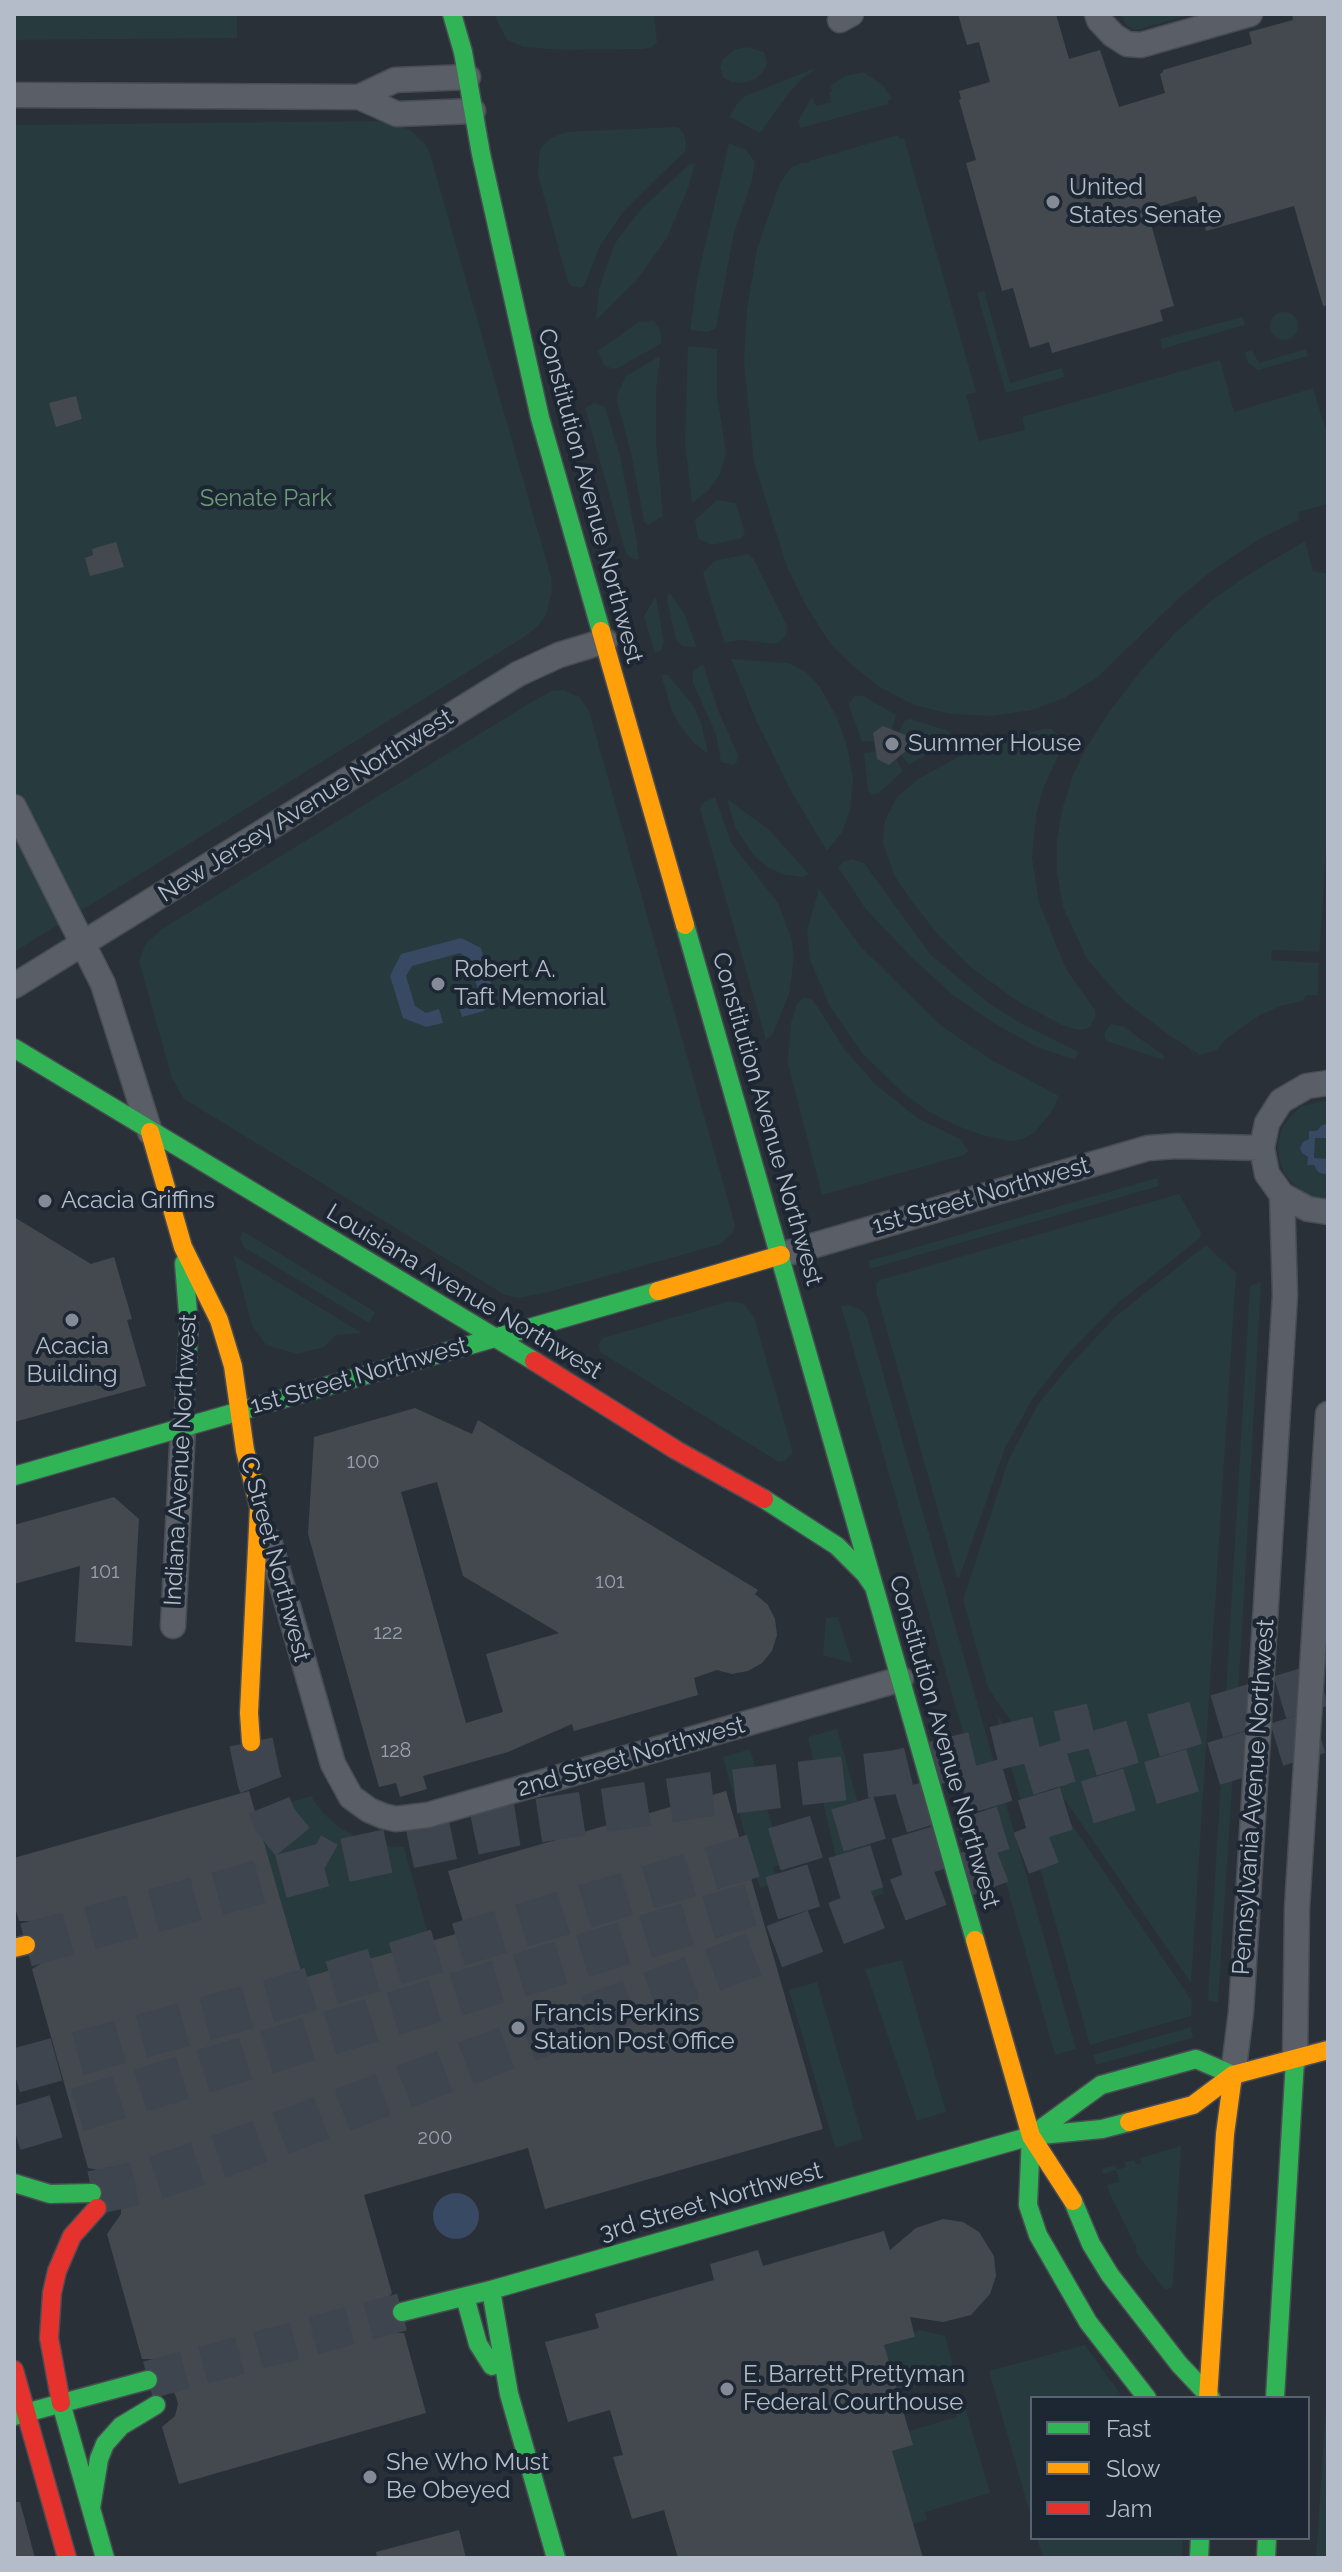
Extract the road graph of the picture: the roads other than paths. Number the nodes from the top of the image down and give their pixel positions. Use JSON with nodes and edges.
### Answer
{"nodes":[{"id":1,"x":452,"y":14,"type":"edge"},
{"id":2,"x":1097,"y":14,"type":"edge"},
{"id":3,"x":1250,"y":14,"type":"edge"},
{"id":4,"x":468,"y":77,"type":"junction"},
{"id":5,"x":14,"y":95,"type":"edge"},
{"id":6,"x":359,"y":97,"type":"junction"},
{"id":7,"x":473,"y":111,"type":"junction"},
{"id":8,"x":605,"y":641,"type":"junction"},
{"id":9,"x":14,"y":807,"type":"edge"},
{"id":10,"x":84,"y":945,"type":"junction"},
{"id":11,"x":14,"y":986,"type":"edge"},
{"id":12,"x":14,"y":1048,"type":"edge"},
{"id":13,"x":1328,"y":1083,"type":"edge"},
{"id":14,"x":150,"y":1132,"type":"junction"},
{"id":15,"x":1262,"y":1148,"type":"junction"},
{"id":16,"x":1282,"y":1195,"type":"junction"},
{"id":17,"x":1328,"y":1212,"type":"edge"},
{"id":18,"x":183,"y":1247,"type":"junction"},
{"id":19,"x":781,"y":1255,"type":"junction"},
{"id":20,"x":494,"y":1337,"type":"junction"},
{"id":21,"x":240,"y":1410,"type":"junction"},
{"id":22,"x":1328,"y":1414,"type":"edge"},
{"id":23,"x":183,"y":1427,"type":"junction"},
{"id":24,"x":14,"y":1476,"type":"edge"},
{"id":25,"x":259,"y":1507,"type":"junction"},
{"id":26,"x":877,"y":1590,"type":"junction"},
{"id":27,"x":173,"y":1626,"type":"dead end"},
{"id":28,"x":901,"y":1679,"type":"junction"},
{"id":29,"x":251,"y":1742,"type":"tunnel mouth"},
{"id":30,"x":360,"y":1805,"type":"joint"},
{"id":31,"x":1328,"y":2050,"type":"edge"},
{"id":32,"x":1295,"y":2060,"type":"junction"},
{"id":33,"x":1233,"y":2075,"type":"junction"},
{"id":34,"x":1031,"y":2136,"type":"junction"},
{"id":35,"x":14,"y":2183,"type":"edge"},
{"id":36,"x":491,"y":2290,"type":"junction"},
{"id":37,"x":465,"y":2297,"type":"junction"},
{"id":38,"x":402,"y":2312,"type":"tunnel mouth"},
{"id":39,"x":14,"y":2370,"type":"edge"},
{"id":40,"x":148,"y":2380,"type":"tunnel mouth"},
{"id":41,"x":509,"y":2394,"type":"junction"},
{"id":42,"x":1145,"y":2396,"type":"edge"},
{"id":43,"x":1208,"y":2396,"type":"edge"},
{"id":44,"x":1209,"y":2396,"type":"edge"},
{"id":45,"x":1275,"y":2396,"type":"edge"},
{"id":46,"x":61,"y":2403,"type":"junction"},
{"id":47,"x":156,"y":2405,"type":"dead end"},
{"id":48,"x":20,"y":2415,"type":"edge"},
{"id":49,"x":91,"y":2508,"type":"junction"},
{"id":50,"x":67,"y":2558,"type":"edge"},
{"id":51,"x":105,"y":2558,"type":"edge"},
{"id":52,"x":556,"y":2558,"type":"edge"}],
"edges":[{"from":1,"to":4,"type":"main road","name":"Constitution Avenue Northwest"},
{"from":2,"to":3,"type":"street"},
{"from":4,"to":6,"type":"street"},
{"from":4,"to":7,"type":"main road","name":"Constitution Avenue Northwest"},
{"from":5,"to":6,"type":"street"},
{"from":6,"to":7,"type":"street"},
{"from":7,"to":8,"type":"main road","name":"Constitution Avenue Northwest"},
{"from":8,"to":10,"type":"street","name":"New Jersey Avenue Northwest"},
{"from":8,"to":19,"type":"main road","name":"Constitution Avenue Northwest"},
{"from":9,"to":10,"type":"street","name":"C Street Northwest"},
{"from":10,"to":11,"type":"street","name":"New Jersey Avenue Northwest"},
{"from":10,"to":14,"type":"street","name":"C Street Northwest"},
{"from":12,"to":14,"type":"main road","name":"Louisiana Avenue Northwest"},
{"from":13,"to":15,"type":"street"},
{"from":14,"to":18,"type":"main road","name":"C Street Northwest"},
{"from":14,"to":20,"type":"main road","name":"Louisiana Avenue Northwest"},
{"from":15,"to":16,"type":"street"},
{"from":15,"to":19,"type":"street","name":"1st Street Northwest"},
{"from":16,"to":17,"type":"street"},
{"from":16,"to":33,"type":"street","name":"Pennsylvania Avenue Northwest"},
{"from":18,"to":21,"type":"main road","name":"C Street Northwest"},
{"from":18,"to":23,"type":"main road","name":"Indiana Avenue Northwest"},
{"from":19,"to":20,"type":"main road","name":"1st Street Northwest"},
{"from":19,"to":26,"type":"main road","name":"Constitution Avenue Northwest"},
{"from":20,"to":21,"type":"main road","name":"1st Street Northwest"},
{"from":20,"to":26,"type":"main road","name":"Louisiana Avenue Northwest"},
{"from":21,"to":23,"type":"main road","name":"1st Street Northwest"},
{"from":21,"to":25,"type":"main road","name":"C Street Northwest"},
{"from":22,"to":32,"type":"street","name":"Pennsylvania Avenue Northwest"},
{"from":23,"to":24,"type":"main road","name":"1st Street Northwest"},
{"from":23,"to":27,"type":"street","name":"Indiana Avenue Northwest"},
{"from":25,"to":29,"type":"main road"},
{"from":25,"to":30,"type":"street","name":"C Street Northwest"},
{"from":26,"to":28,"type":"main road","name":"Constitution Avenue Northwest"},
{"from":28,"to":30,"type":"street","name":"2nd Street Northwest"},
{"from":28,"to":34,"type":"main road","name":"Constitution Avenue Northwest"},
{"from":31,"to":32,"type":"main road","name":"3rd Street Northwest"},
{"from":32,"to":33,"type":"main road","name":"3rd Street Northwest"},
{"from":32,"to":45,"type":"main road","name":"Pennsylvania Avenue Northwest"},
{"from":33,"to":34,"type":"main road","name":"3rd Street Northwest"},
{"from":33,"to":34,"type":"main road","name":"3rd Street Northwest"},
{"from":33,"to":44,"type":"main road","name":"Pennsylvania Avenue Northwest"},
{"from":34,"to":36,"type":"main road","name":"3rd Street Northwest"},
{"from":34,"to":42,"type":"main road","name":"Constitution Avenue Northwest"},
{"from":34,"to":43,"type":"main road","name":"Constitution Avenue Northwest"},
{"from":35,"to":46,"type":"main road"},
{"from":36,"to":37,"type":"main road","name":"3rd Street Northwest"},
{"from":36,"to":41,"type":"main road"},
{"from":37,"to":38,"type":"main road","name":"3rd Street Northwest"},
{"from":37,"to":41,"type":"main road"},
{"from":39,"to":48,"type":"main road"},
{"from":40,"to":46,"type":"main road"},
{"from":41,"to":52,"type":"main road"},
{"from":46,"to":48,"type":"main road"},
{"from":46,"to":49,"type":"main road"},
{"from":47,"to":49,"type":"main road"},
{"from":48,"to":50,"type":"main road"},
{"from":49,"to":51,"type":"main road"}]}
